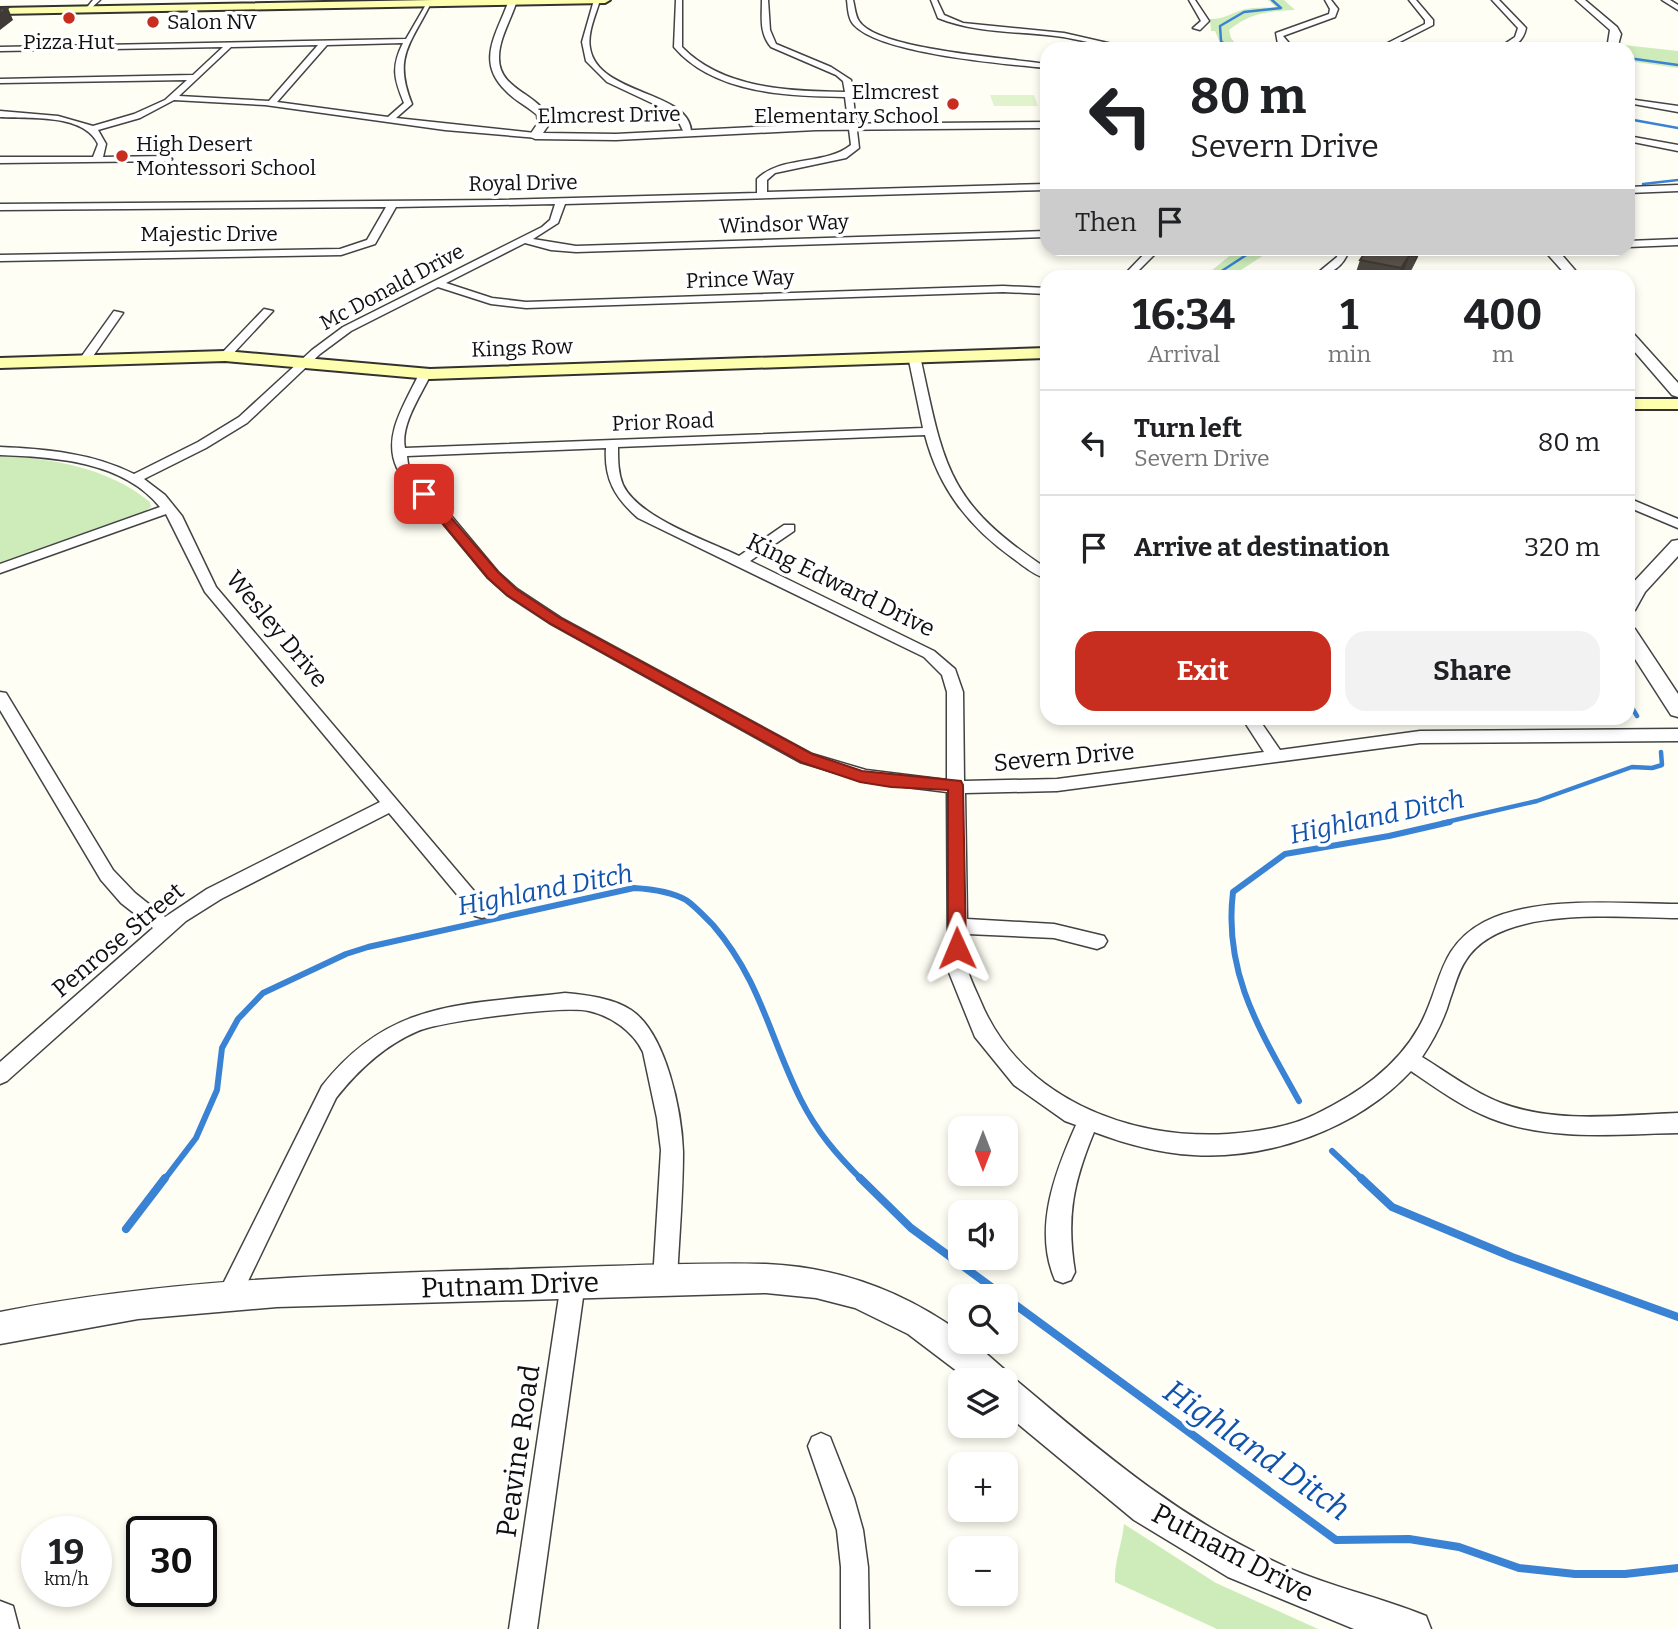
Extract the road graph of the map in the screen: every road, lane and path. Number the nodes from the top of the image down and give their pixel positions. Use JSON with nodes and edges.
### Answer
{"nodes":[{"id":1,"x":97,"y":0,"type":"edge"},
{"id":2,"x":597,"y":0,"type":"edge"},
{"id":3,"x":605,"y":0,"type":"edge"},
{"id":4,"x":679,"y":0,"type":"edge"},
{"id":5,"x":765,"y":0,"type":"edge"},
{"id":6,"x":850,"y":0,"type":"edge"},
{"id":7,"x":934,"y":0,"type":"edge"},
{"id":8,"x":1192,"y":0,"type":"edge"},
{"id":9,"x":1328,"y":0,"type":"edge"},
{"id":10,"x":1412,"y":0,"type":"edge"},
{"id":11,"x":1495,"y":0,"type":"edge"},
{"id":12,"x":1580,"y":0,"type":"edge"},
{"id":13,"x":1665,"y":0,"type":"edge"},
{"id":14,"x":513,"y":1,"type":"edge"},
{"id":15,"x":245,"y":3,"type":"edge"},
{"id":16,"x":428,"y":3,"type":"junction"},
{"id":17,"x":1678,"y":8,"type":"edge"},
{"id":18,"x":86,"y":9,"type":"junction"},
{"id":19,"x":0,"y":11,"type":"edge"},
{"id":20,"x":1197,"y":28,"type":"dead end"},
{"id":21,"x":407,"y":41,"type":"junction"},
{"id":22,"x":1097,"y":42,"type":"edge"},
{"id":23,"x":1281,"y":42,"type":"edge"},
{"id":24,"x":1394,"y":42,"type":"edge"},
{"id":25,"x":1513,"y":42,"type":"edge"},
{"id":26,"x":1614,"y":42,"type":"edge"},
{"id":27,"x":325,"y":43,"type":"junction"},
{"id":28,"x":230,"y":44,"type":"junction"},
{"id":29,"x":0,"y":49,"type":"edge"},
{"id":30,"x":1040,"y":65,"type":"edge"},
{"id":31,"x":196,"y":77,"type":"junction"},
{"id":32,"x":0,"y":81,"type":"edge"},
{"id":33,"x":850,"y":95,"type":"junction"},
{"id":34,"x":174,"y":98,"type":"junction"},
{"id":35,"x":272,"y":102,"type":"junction"},
{"id":36,"x":1635,"y":102,"type":"edge"},
{"id":37,"x":1678,"y":109,"type":"edge"},
{"id":38,"x":0,"y":114,"type":"edge"},
{"id":39,"x":390,"y":119,"type":"junction"},
{"id":40,"x":1040,"y":125,"type":"edge"},
{"id":41,"x":854,"y":127,"type":"junction"},
{"id":42,"x":93,"y":129,"type":"junction"},
{"id":43,"x":688,"y":133,"type":"junction"},
{"id":44,"x":535,"y":136,"type":"junction"},
{"id":45,"x":1635,"y":140,"type":"edge"},
{"id":46,"x":1678,"y":148,"type":"edge"},
{"id":47,"x":96,"y":159,"type":"junction"},
{"id":48,"x":168,"y":159,"type":"dead end"},
{"id":49,"x":0,"y":160,"type":"edge"},
{"id":50,"x":1040,"y":187,"type":"edge"},
{"id":51,"x":1678,"y":188,"type":"edge"},
{"id":52,"x":1635,"y":189,"type":"edge"},
{"id":53,"x":762,"y":195,"type":"junction"},
{"id":54,"x":561,"y":201,"type":"junction"},
{"id":55,"x":393,"y":203,"type":"junction"},
{"id":56,"x":0,"y":207,"type":"edge"},
{"id":57,"x":1040,"y":234,"type":"edge"},
{"id":58,"x":525,"y":240,"type":"junction"},
{"id":59,"x":1678,"y":242,"type":"edge"},
{"id":60,"x":1635,"y":244,"type":"edge"},
{"id":61,"x":1148,"y":256,"type":"edge"},
{"id":62,"x":1342,"y":256,"type":"edge"},
{"id":63,"x":1555,"y":256,"type":"edge"},
{"id":64,"x":0,"y":258,"type":"edge"},
{"id":65,"x":1134,"y":270,"type":"edge"},
{"id":66,"x":1327,"y":270,"type":"edge"},
{"id":67,"x":1568,"y":270,"type":"edge"},
{"id":68,"x":439,"y":284,"type":"junction"},
{"id":69,"x":1040,"y":291,"type":"edge"},
{"id":70,"x":268,"y":311,"type":"dead end"},
{"id":71,"x":118,"y":313,"type":"dead end"},
{"id":72,"x":1635,"y":344,"type":"edge"},
{"id":73,"x":1040,"y":353,"type":"edge"},
{"id":74,"x":225,"y":356,"type":"junction"},
{"id":75,"x":914,"y":356,"type":"junction"},
{"id":76,"x":85,"y":360,"type":"junction"},
{"id":77,"x":0,"y":363,"type":"edge"},
{"id":78,"x":304,"y":363,"type":"junction"},
{"id":79,"x":425,"y":374,"type":"junction"},
{"id":80,"x":1678,"y":392,"type":"edge"},
{"id":81,"x":1635,"y":404,"type":"edge"},
{"id":82,"x":1678,"y":404,"type":"edge"},
{"id":83,"x":931,"y":431,"type":"junction"},
{"id":84,"x":612,"y":443,"type":"junction"},
{"id":85,"x":0,"y":451,"type":"edge"},
{"id":86,"x":398,"y":452,"type":"junction"},
{"id":87,"x":134,"y":479,"type":"junction"},
{"id":88,"x":1635,"y":505,"type":"edge"},
{"id":89,"x":169,"y":508,"type":"junction"},
{"id":90,"x":1678,"y":524,"type":"edge"},
{"id":91,"x":789,"y":528,"type":"dead end"},
{"id":92,"x":1678,"y":545,"type":"edge"},
{"id":93,"x":738,"y":563,"type":"junction"},
{"id":94,"x":0,"y":569,"type":"edge"},
{"id":95,"x":1040,"y":570,"type":"edge"},
{"id":96,"x":1635,"y":594,"type":"edge"},
{"id":97,"x":1635,"y":644,"type":"edge"},
{"id":98,"x":0,"y":697,"type":"edge"},
{"id":99,"x":1678,"y":710,"type":"edge"},
{"id":100,"x":1255,"y":725,"type":"edge"},
{"id":101,"x":1506,"y":725,"type":"edge"},
{"id":102,"x":1511,"y":734,"type":"junction"},
{"id":103,"x":1678,"y":734,"type":"edge"},
{"id":104,"x":1275,"y":756,"type":"junction"},
{"id":105,"x":956,"y":785,"type":"junction"},
{"id":106,"x":392,"y":804,"type":"junction"},
{"id":107,"x":482,"y":911,"type":"dead end"},
{"id":108,"x":1678,"y":911,"type":"edge"},
{"id":109,"x":957,"y":926,"type":"junction"},
{"id":110,"x":165,"y":927,"type":"junction"},
{"id":111,"x":1097,"y":941,"type":"dead end"},
{"id":112,"x":1409,"y":1059,"type":"junction"},
{"id":113,"x":0,"y":1075,"type":"edge"},
{"id":114,"x":1088,"y":1122,"type":"junction"},
{"id":115,"x":1678,"y":1123,"type":"edge"},
{"id":116,"x":1063,"y":1272,"type":"dead end"},
{"id":117,"x":665,"y":1280,"type":"junction"},
{"id":118,"x":573,"y":1283,"type":"junction"},
{"id":119,"x":229,"y":1296,"type":"junction"},
{"id":120,"x":0,"y":1328,"type":"edge"},
{"id":121,"x":980,"y":1368,"type":"edge"},
{"id":122,"x":1018,"y":1402,"type":"edge"},
{"id":123,"x":821,"y":1446,"type":"dead end"},
{"id":124,"x":0,"y":1619,"type":"edge"},
{"id":125,"x":1,"y":1629,"type":"edge"},
{"id":126,"x":523,"y":1629,"type":"edge"},
{"id":127,"x":855,"y":1629,"type":"edge"},
{"id":128,"x":1413,"y":1629,"type":"edge"}],
"edges":[{"from":1,"to":18,"type":"street"},
{"from":2,"to":3,"type":"main road"},
{"from":2,"to":14,"type":"main road"},
{"from":2,"to":43,"type":"street"},
{"from":4,"to":33,"type":"street"},
{"from":5,"to":33,"type":"street"},
{"from":6,"to":30,"type":"street"},
{"from":7,"to":22,"type":"street"},
{"from":8,"to":20,"type":"street"},
{"from":9,"to":23,"type":"street"},
{"from":10,"to":24,"type":"street"},
{"from":11,"to":25,"type":"street"},
{"from":12,"to":26,"type":"street"},
{"from":13,"to":17,"type":"street"},
{"from":14,"to":16,"type":"main road"},
{"from":14,"to":44,"type":"street"},
{"from":15,"to":16,"type":"main road"},
{"from":15,"to":18,"type":"main road"},
{"from":16,"to":21,"type":"street"},
{"from":18,"to":19,"type":"main road"},
{"from":21,"to":27,"type":"street"},
{"from":21,"to":39,"type":"street"},
{"from":27,"to":28,"type":"street"},
{"from":27,"to":35,"type":"street"},
{"from":28,"to":29,"type":"street"},
{"from":28,"to":31,"type":"street"},
{"from":31,"to":32,"type":"street"},
{"from":31,"to":34,"type":"street"},
{"from":33,"to":41,"type":"street"},
{"from":34,"to":35,"type":"street","name":"Elmcrest Drive"},
{"from":34,"to":42,"type":"street"},
{"from":35,"to":39,"type":"street","name":"Elmcrest Drive"},
{"from":36,"to":37,"type":"street"},
{"from":38,"to":42,"type":"street"},
{"from":39,"to":44,"type":"street","name":"Elmcrest Drive"},
{"from":40,"to":41,"type":"street","name":"Elmcrest Drive"},
{"from":41,"to":43,"type":"street","name":"Elmcrest Drive"},
{"from":41,"to":53,"type":"street"},
{"from":42,"to":47,"type":"street"},
{"from":43,"to":44,"type":"street","name":"Elmcrest Drive"},
{"from":45,"to":46,"type":"street"},
{"from":47,"to":48,"type":"street"},
{"from":47,"to":49,"type":"street"},
{"from":50,"to":53,"type":"street","name":"Royal Drive"},
{"from":51,"to":52,"type":"street"},
{"from":53,"to":54,"type":"street","name":"Royal Drive"},
{"from":54,"to":55,"type":"street","name":"Royal Drive"},
{"from":54,"to":58,"type":"street","name":"Mc Donald Drive"},
{"from":55,"to":56,"type":"street","name":"Royal Drive"},
{"from":55,"to":64,"type":"street","name":"Majestic Drive"},
{"from":57,"to":58,"type":"street","name":"Windsor Way"},
{"from":58,"to":68,"type":"street","name":"Mc Donald Drive"},
{"from":59,"to":60,"type":"street"},
{"from":61,"to":65,"type":"street"},
{"from":62,"to":66,"type":"street"},
{"from":63,"to":67,"type":"street"},
{"from":68,"to":69,"type":"street","name":"Prince Way"},
{"from":68,"to":78,"type":"street","name":"Mc Donald Drive"},
{"from":70,"to":74,"type":"street"},
{"from":71,"to":76,"type":"street"},
{"from":72,"to":80,"type":"street"},
{"from":73,"to":75,"type":"main road","name":"Kings Row"},
{"from":74,"to":76,"type":"main road","name":"Kings Row"},
{"from":74,"to":78,"type":"main road","name":"Kings Row"},
{"from":75,"to":79,"type":"main road","name":"Kings Row"},
{"from":75,"to":83,"type":"street"},
{"from":76,"to":77,"type":"main road","name":"Kings Row"},
{"from":78,"to":79,"type":"main road","name":"Kings Row"},
{"from":78,"to":87,"type":"street","name":"Mc Donald Drive"},
{"from":79,"to":86,"type":"street"},
{"from":81,"to":82,"type":"main road"},
{"from":83,"to":84,"type":"street","name":"Prior Road"},
{"from":83,"to":95,"type":"street"},
{"from":84,"to":86,"type":"street","name":"Prior Road"},
{"from":84,"to":93,"type":"street","name":"King Edward Drive"},
{"from":85,"to":87,"type":"street","name":"Wesley Drive"},
{"from":86,"to":105,"type":"street","name":"Severn Drive"},
{"from":87,"to":89,"type":"street","name":"Wesley Drive"},
{"from":88,"to":90,"type":"street"},
{"from":89,"to":94,"type":"street"},
{"from":89,"to":106,"type":"street","name":"Wesley Drive"},
{"from":91,"to":93,"type":"street"},
{"from":92,"to":96,"type":"street"},
{"from":93,"to":105,"type":"street","name":"King Edward Drive"},
{"from":97,"to":99,"type":"street"},
{"from":98,"to":110,"type":"street"},
{"from":100,"to":104,"type":"street"},
{"from":101,"to":102,"type":"street"},
{"from":102,"to":103,"type":"street","name":"Severn Drive"},
{"from":102,"to":104,"type":"street","name":"Severn Drive"},
{"from":104,"to":105,"type":"street","name":"Severn Drive"},
{"from":105,"to":109,"type":"street","name":"King Edward Drive"},
{"from":106,"to":107,"type":"street","name":"Wesley Drive"},
{"from":106,"to":110,"type":"street","name":"Penrose Street"},
{"from":108,"to":112,"type":"street","name":"King Edward Drive"},
{"from":109,"to":111,"type":"street"},
{"from":109,"to":114,"type":"street","name":"King Edward Drive"},
{"from":110,"to":113,"type":"street","name":"Penrose Street"},
{"from":112,"to":114,"type":"street","name":"King Edward Drive"},
{"from":112,"to":115,"type":"street"},
{"from":114,"to":116,"type":"street"},
{"from":117,"to":118,"type":"street","name":"Putnam Drive"},
{"from":117,"to":119,"type":"street"},
{"from":117,"to":121,"type":"street","name":"Putnam Drive"},
{"from":118,"to":119,"type":"street","name":"Putnam Drive"},
{"from":118,"to":126,"type":"street","name":"Peavine Road"},
{"from":119,"to":120,"type":"street","name":"Putnam Drive"},
{"from":122,"to":128,"type":"street","name":"Putnam Drive"},
{"from":123,"to":127,"type":"street"},
{"from":124,"to":125,"type":"street"}]}
